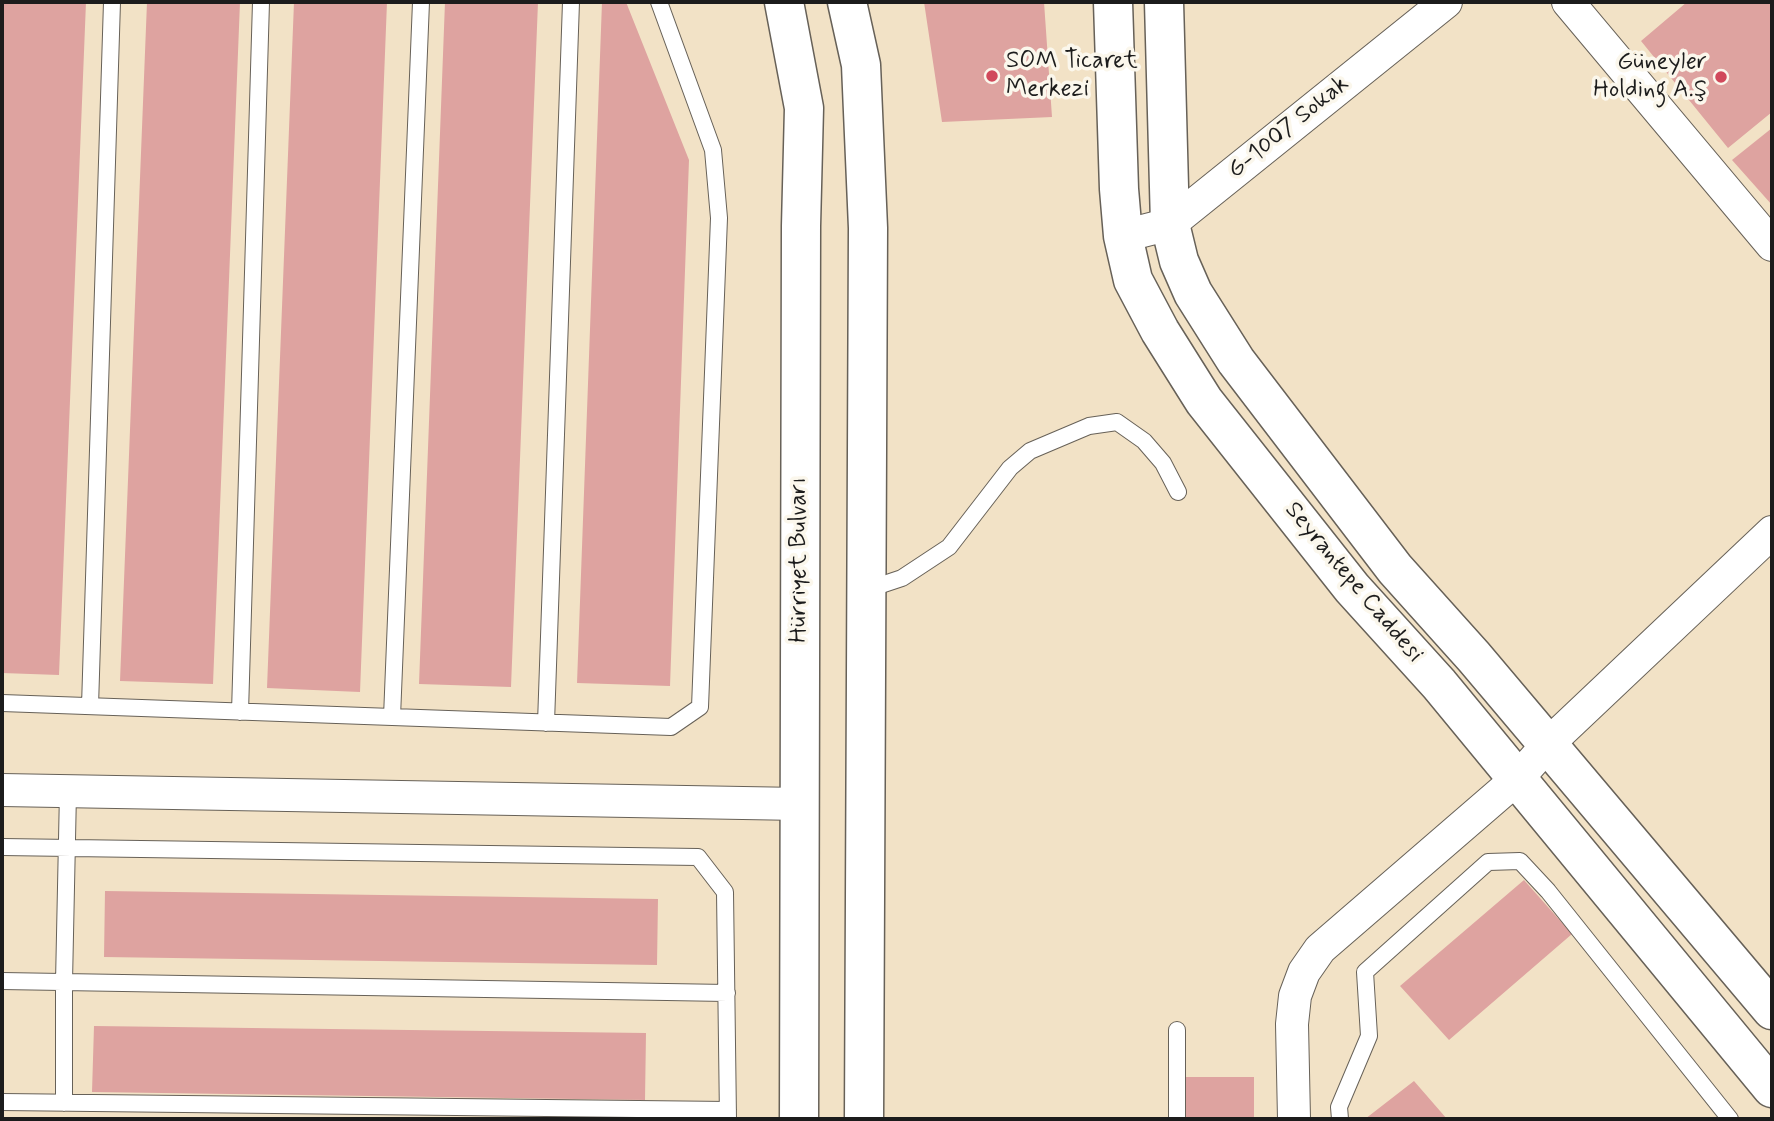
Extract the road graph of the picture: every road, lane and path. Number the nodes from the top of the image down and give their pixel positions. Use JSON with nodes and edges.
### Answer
{"nodes":[{"id":1,"x":112,"y":2,"type":"edge"},
{"id":2,"x":261,"y":2,"type":"edge"},
{"id":3,"x":421,"y":2,"type":"edge"},
{"id":4,"x":571,"y":2,"type":"edge"},
{"id":5,"x":659,"y":2,"type":"edge"},
{"id":6,"x":784,"y":2,"type":"edge"},
{"id":7,"x":847,"y":2,"type":"edge"},
{"id":8,"x":1113,"y":2,"type":"edge"},
{"id":9,"x":1164,"y":2,"type":"edge"},
{"id":10,"x":1446,"y":2,"type":"edge"},
{"id":11,"x":1568,"y":2,"type":"edge"},
{"id":12,"x":1170,"y":224,"type":"junction"},
{"id":13,"x":1123,"y":236,"type":"junction"},
{"id":14,"x":1772,"y":245,"type":"edge"},
{"id":15,"x":1178,"y":492,"type":"dead end"},
{"id":16,"x":1772,"y":532,"type":"edge"},
{"id":17,"x":866,"y":590,"type":"junction"},
{"id":18,"x":2,"y":703,"type":"edge"},
{"id":19,"x":90,"y":706,"type":"junction"},
{"id":20,"x":240,"y":712,"type":"junction"},
{"id":21,"x":393,"y":717,"type":"junction"},
{"id":22,"x":546,"y":723,"type":"junction"},
{"id":23,"x":1548,"y":744,"type":"junction"},
{"id":24,"x":1518,"y":778,"type":"junction"},
{"id":25,"x":2,"y":790,"type":"edge"},
{"id":26,"x":68,"y":792,"type":"junction"},
{"id":27,"x":800,"y":804,"type":"junction"},
{"id":28,"x":2,"y":847,"type":"edge"},
{"id":29,"x":67,"y":848,"type":"junction"},
{"id":30,"x":2,"y":981,"type":"edge"},
{"id":31,"x":64,"y":982,"type":"junction"},
{"id":32,"x":727,"y":993,"type":"junction"},
{"id":33,"x":1772,"y":1010,"type":"edge"},
{"id":34,"x":1177,"y":1030,"type":"dead end"},
{"id":35,"x":1772,"y":1088,"type":"edge"},
{"id":36,"x":2,"y":1102,"type":"edge"},
{"id":37,"x":64,"y":1103,"type":"junction"},
{"id":38,"x":113,"y":1112,"type":"edge"},
{"id":39,"x":728,"y":1115,"type":"edge"},
{"id":40,"x":799,"y":1119,"type":"edge"},
{"id":41,"x":864,"y":1119,"type":"edge"},
{"id":42,"x":1178,"y":1119,"type":"edge"},
{"id":43,"x":1294,"y":1119,"type":"edge"},
{"id":44,"x":1340,"y":1119,"type":"edge"},
{"id":45,"x":1730,"y":1119,"type":"edge"}],
"edges":[{"from":1,"to":19,"type":"lane"},
{"from":2,"to":20,"type":"lane"},
{"from":3,"to":21,"type":"lane"},
{"from":4,"to":22,"type":"lane"},
{"from":5,"to":22,"type":"lane"},
{"from":6,"to":27,"type":"main road","name":"Hürriyet Bulvarı"},
{"from":7,"to":17,"type":"main road"},
{"from":8,"to":13,"type":"main road","name":"Seyrantepe Caddesi"},
{"from":9,"to":12,"type":"main road","name":"Seyrantepe Caddesi"},
{"from":10,"to":12,"type":"street","name":"G-1007 Sokak"},
{"from":11,"to":14,"type":"street"},
{"from":12,"to":13,"type":"street","name":"G-1007 Sokak"},
{"from":12,"to":23,"type":"main road","name":"Seyrantepe Caddesi"},
{"from":13,"to":24,"type":"main road","name":"Seyrantepe Caddesi"},
{"from":15,"to":17,"type":"lane"},
{"from":16,"to":23,"type":"street"},
{"from":17,"to":41,"type":"main road"},
{"from":18,"to":19,"type":"lane"},
{"from":19,"to":20,"type":"lane"},
{"from":20,"to":21,"type":"lane"},
{"from":21,"to":22,"type":"lane"},
{"from":23,"to":24,"type":"street"},
{"from":23,"to":33,"type":"main road","name":"Seyrantepe Caddesi"},
{"from":24,"to":35,"type":"main road","name":"Seyrantepe Caddesi"},
{"from":24,"to":43,"type":"street"},
{"from":25,"to":26,"type":"street"},
{"from":26,"to":27,"type":"street"},
{"from":26,"to":29,"type":"lane"},
{"from":27,"to":40,"type":"main road","name":"Hürriyet Bulvarı"},
{"from":28,"to":29,"type":"lane"},
{"from":29,"to":31,"type":"lane"},
{"from":29,"to":32,"type":"lane"},
{"from":30,"to":31,"type":"lane"},
{"from":31,"to":32,"type":"lane"},
{"from":31,"to":37,"type":"lane"},
{"from":32,"to":39,"type":"lane"},
{"from":34,"to":42,"type":"lane"},
{"from":36,"to":37,"type":"lane"},
{"from":37,"to":38,"type":"lane"},
{"from":38,"to":39,"type":"lane"},
{"from":44,"to":45,"type":"lane"}]}
